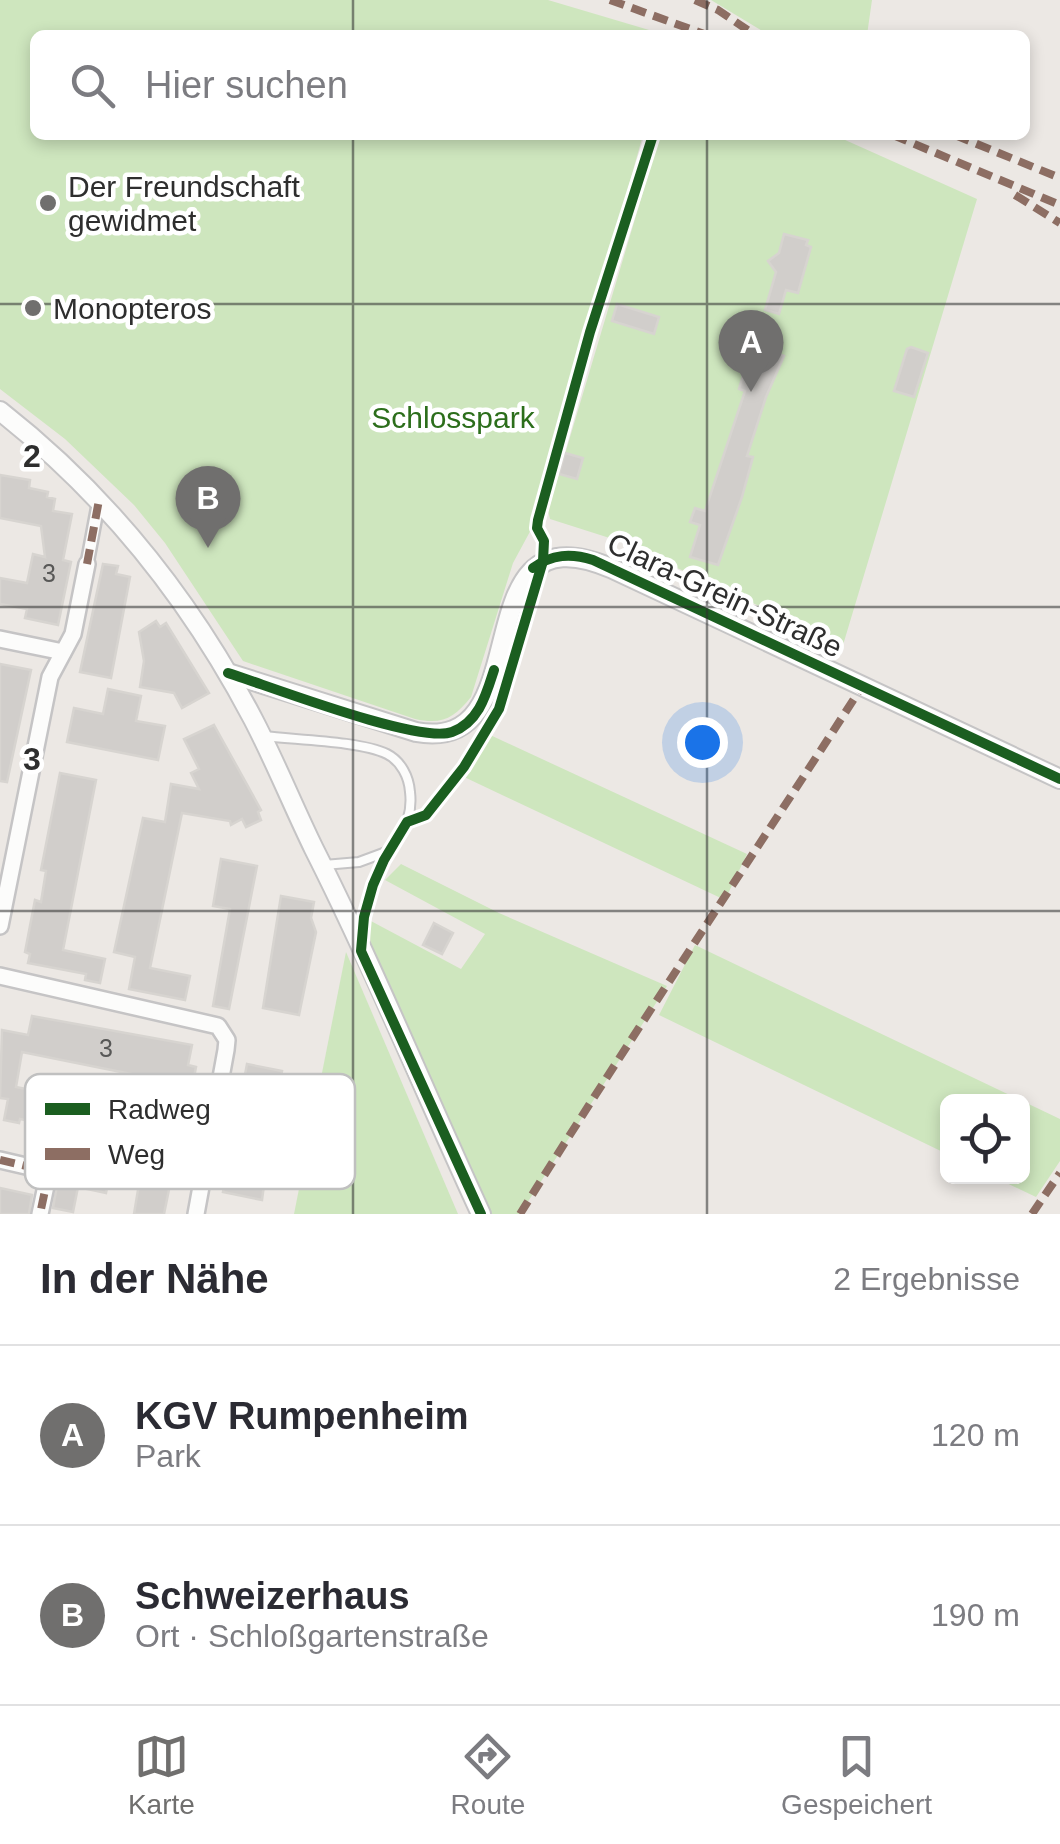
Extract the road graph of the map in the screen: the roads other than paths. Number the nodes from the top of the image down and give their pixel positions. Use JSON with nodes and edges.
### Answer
{"nodes":[{"id":1,"x":0,"y":412,"type":"edge"},
{"id":2,"x":99,"y":500,"type":"junction"},
{"id":3,"x":86,"y":564,"type":"joint"},
{"id":4,"x":0,"y":639,"type":"edge"},
{"id":5,"x":63,"y":652,"type":"junction"},
{"id":6,"x":228,"y":673,"type":"junction"},
{"id":7,"x":262,"y":736,"type":"junction"},
{"id":8,"x":1060,"y":779,"type":"edge"},
{"id":9,"x":390,"y":850,"type":"junction"},
{"id":10,"x":324,"y":865,"type":"junction"},
{"id":11,"x":0,"y":926,"type":"edge"},
{"id":12,"x":362,"y":951,"type":"junction"},
{"id":13,"x":0,"y":976,"type":"edge"},
{"id":14,"x":222,"y":1074,"type":"edge"},
{"id":15,"x":0,"y":1160,"type":"edge"},
{"id":16,"x":25,"y":1166,"type":"edge"},
{"id":17,"x":45,"y":1189,"type":"edge"},
{"id":18,"x":201,"y":1189,"type":"edge"},
{"id":19,"x":40,"y":1214,"type":"edge"},
{"id":20,"x":196,"y":1214,"type":"edge"},
{"id":21,"x":481,"y":1214,"type":"edge"}],
"edges":[{"from":1,"to":2,"type":"street"},
{"from":2,"to":3,"type":"street"},
{"from":2,"to":6,"type":"street"},
{"from":3,"to":5,"type":"street"},
{"from":4,"to":5,"type":"street"},
{"from":5,"to":11,"type":"street"},
{"from":6,"to":7,"type":"street"},
{"from":6,"to":8,"type":"street","name":"Clara-Grein-Straße"},
{"from":7,"to":9,"type":"lane"},
{"from":7,"to":10,"type":"street"},
{"from":9,"to":10,"type":"lane"},
{"from":9,"to":12,"type":"lane"},
{"from":10,"to":12,"type":"street"},
{"from":12,"to":21,"type":"street"},
{"from":13,"to":14,"type":"street"},
{"from":15,"to":16,"type":"street"},
{"from":17,"to":19,"type":"street"},
{"from":18,"to":20,"type":"street"}]}
